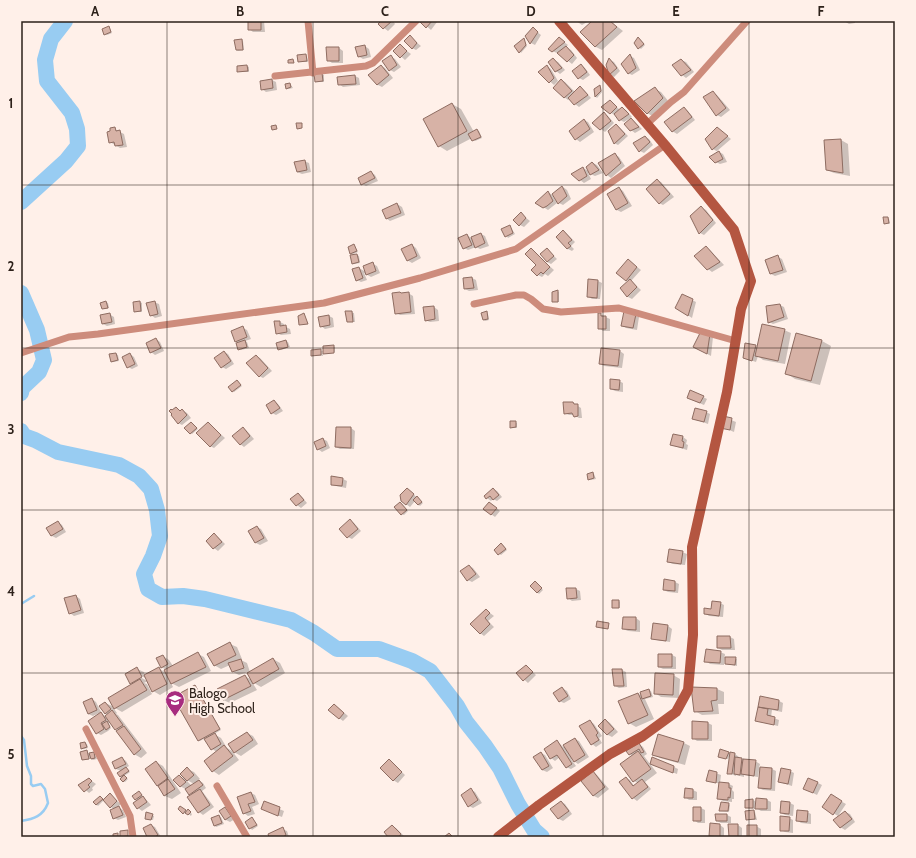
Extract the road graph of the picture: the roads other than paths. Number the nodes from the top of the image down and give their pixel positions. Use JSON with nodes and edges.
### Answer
{"nodes":[{"id":1,"x":308,"y":21,"type":"edge"},
{"id":2,"x":416,"y":21,"type":"edge"},
{"id":3,"x":559,"y":21,"type":"edge"},
{"id":4,"x":747,"y":21,"type":"edge"},
{"id":5,"x":313,"y":73,"type":"junction"},
{"id":6,"x":275,"y":76,"type":"dead end"},
{"id":7,"x":647,"y":124,"type":"junction"},
{"id":8,"x":665,"y":146,"type":"junction"},
{"id":9,"x":474,"y":304,"type":"dead end"},
{"id":10,"x":736,"y":341,"type":"junction"},
{"id":11,"x":22,"y":353,"type":"edge"},
{"id":12,"x":86,"y":729,"type":"dead end"},
{"id":13,"x":217,"y":786,"type":"dead end"},
{"id":14,"x":133,"y":837,"type":"edge"},
{"id":15,"x":247,"y":837,"type":"edge"},
{"id":16,"x":498,"y":837,"type":"edge"}],
"edges":[{"from":1,"to":5,"type":"street"},
{"from":2,"to":5,"type":"street"},
{"from":3,"to":7,"type":"main road"},
{"from":4,"to":7,"type":"street"},
{"from":5,"to":6,"type":"street"},
{"from":7,"to":8,"type":"main road"},
{"from":8,"to":10,"type":"main road"},
{"from":8,"to":11,"type":"street"},
{"from":9,"to":10,"type":"street"},
{"from":10,"to":16,"type":"main road"},
{"from":12,"to":14,"type":"street"},
{"from":13,"to":15,"type":"street"}]}
